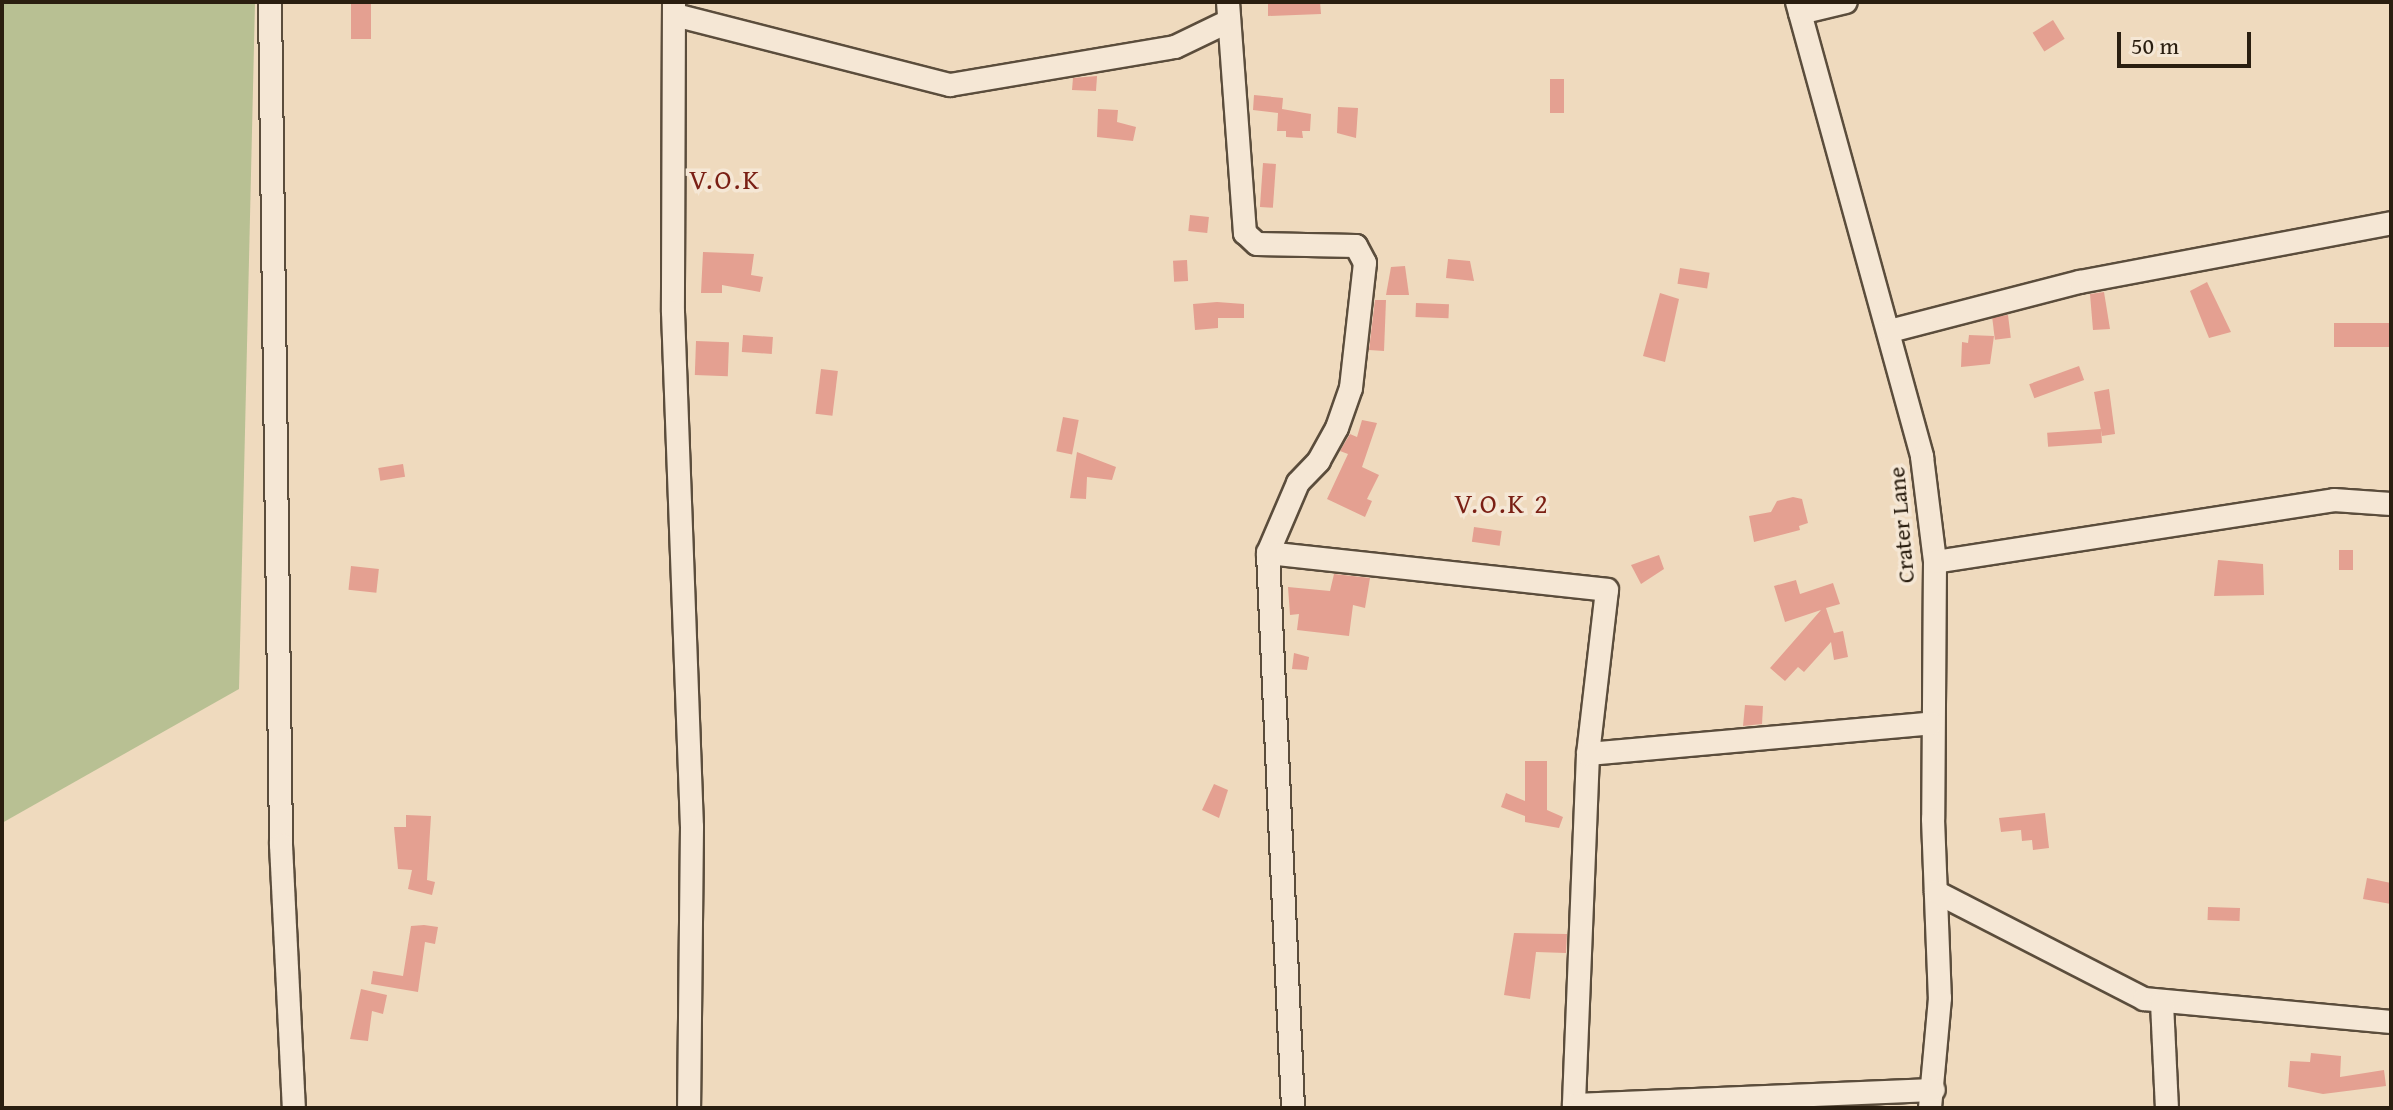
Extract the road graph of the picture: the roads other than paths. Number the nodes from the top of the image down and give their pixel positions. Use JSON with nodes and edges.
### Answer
{"nodes":[{"id":1,"x":270,"y":2,"type":"edge"},
{"id":2,"x":1846,"y":2,"type":"edge"},
{"id":3,"x":674,"y":8,"type":"edge"},
{"id":4,"x":1799,"y":8,"type":"edge"},
{"id":5,"x":1228,"y":12,"type":"edge"},
{"id":6,"x":2391,"y":223,"type":"edge"},
{"id":7,"x":1890,"y":331,"type":"junction"},
{"id":8,"x":2391,"y":504,"type":"edge"},
{"id":9,"x":1268,"y":553,"type":"junction"},
{"id":10,"x":1935,"y":562,"type":"junction"},
{"id":11,"x":1932,"y":723,"type":"junction"},
{"id":12,"x":1588,"y":754,"type":"junction"},
{"id":13,"x":1936,"y":892,"type":"junction"},
{"id":14,"x":2162,"y":1003,"type":"junction"},
{"id":15,"x":2391,"y":1022,"type":"edge"},
{"id":16,"x":1932,"y":1099,"type":"edge"},
{"id":17,"x":1574,"y":1107,"type":"edge"},
{"id":18,"x":294,"y":1108,"type":"edge"},
{"id":19,"x":689,"y":1108,"type":"edge"},
{"id":20,"x":1293,"y":1108,"type":"edge"},
{"id":21,"x":2167,"y":1108,"type":"edge"}],
"edges":[{"from":1,"to":18,"type":"street"},
{"from":2,"to":4,"type":"street"},
{"from":3,"to":5,"type":"street"},
{"from":3,"to":19,"type":"street"},
{"from":4,"to":7,"type":"street","name":"Crater Lane"},
{"from":5,"to":9,"type":"street"},
{"from":6,"to":7,"type":"street"},
{"from":7,"to":10,"type":"street","name":"Crater Lane"},
{"from":8,"to":10,"type":"street"},
{"from":9,"to":12,"type":"street"},
{"from":9,"to":20,"type":"street"},
{"from":10,"to":11,"type":"street","name":"Crater Lane"},
{"from":11,"to":12,"type":"street"},
{"from":11,"to":13,"type":"street","name":"Crater Lane"},
{"from":12,"to":17,"type":"street"},
{"from":13,"to":14,"type":"street"},
{"from":13,"to":16,"type":"street","name":"Crater Lane"},
{"from":14,"to":15,"type":"street"},
{"from":14,"to":21,"type":"street"},
{"from":16,"to":17,"type":"street"}]}
